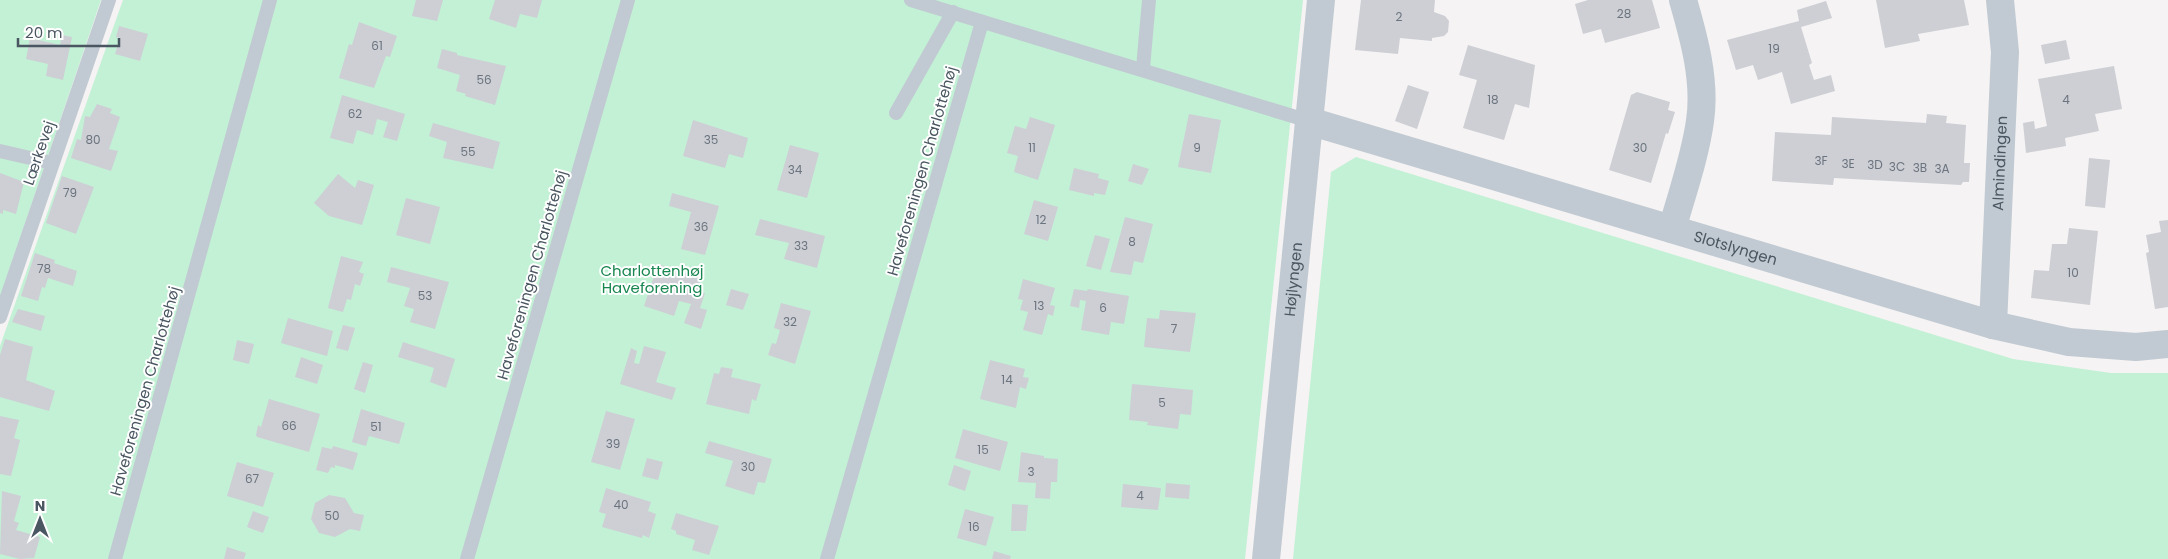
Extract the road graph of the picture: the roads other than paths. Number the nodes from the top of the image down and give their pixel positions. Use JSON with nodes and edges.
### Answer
{"nodes":[{"id":1,"x":108,"y":0,"type":"edge"},
{"id":2,"x":270,"y":0,"type":"edge"},
{"id":3,"x":628,"y":0,"type":"edge"},
{"id":4,"x":911,"y":0,"type":"edge"},
{"id":5,"x":1149,"y":0,"type":"edge"},
{"id":6,"x":1321,"y":0,"type":"edge"},
{"id":7,"x":1683,"y":0,"type":"edge"},
{"id":8,"x":2000,"y":0,"type":"edge"},
{"id":9,"x":953,"y":12,"type":"junction"},
{"id":10,"x":982,"y":22,"type":"junction"},
{"id":11,"x":1143,"y":68,"type":"junction"},
{"id":12,"x":896,"y":113,"type":"dead end"},
{"id":13,"x":1309,"y":121,"type":"junction"},
{"id":14,"x":0,"y":152,"type":"edge"},
{"id":15,"x":52,"y":163,"type":"junction"},
{"id":16,"x":1672,"y":229,"type":"junction"},
{"id":17,"x":0,"y":317,"type":"edge"},
{"id":18,"x":1993,"y":325,"type":"junction"},
{"id":19,"x":2168,"y":344,"type":"edge"},
{"id":20,"x":115,"y":559,"type":"edge"},
{"id":21,"x":467,"y":559,"type":"edge"},
{"id":22,"x":827,"y":559,"type":"edge"},
{"id":23,"x":1266,"y":559,"type":"edge"}],
"edges":[{"from":1,"to":15,"type":"lane","name":"Lærkevej"},
{"from":2,"to":20,"type":"lane","name":"Haveforeningen Charlottehøj"},
{"from":3,"to":21,"type":"lane","name":"Haveforeningen Charlottehøj"},
{"from":4,"to":9,"type":"lane"},
{"from":5,"to":11,"type":"lane"},
{"from":6,"to":13,"type":"street","name":"Højlyngen"},
{"from":7,"to":16,"type":"street"},
{"from":8,"to":18,"type":"street","name":"Almindingen"},
{"from":9,"to":10,"type":"lane"},
{"from":9,"to":12,"type":"lane"},
{"from":10,"to":11,"type":"lane"},
{"from":10,"to":22,"type":"lane","name":"Haveforeningen Charlottehøj"},
{"from":11,"to":13,"type":"lane"},
{"from":13,"to":16,"type":"street","name":"Slotslyngen"},
{"from":13,"to":23,"type":"street","name":"Højlyngen"},
{"from":14,"to":15,"type":"lane"},
{"from":15,"to":17,"type":"lane","name":"Lærkevej"},
{"from":16,"to":18,"type":"street","name":"Slotslyngen"},
{"from":18,"to":19,"type":"street","name":"Slotslyngen"}]}
